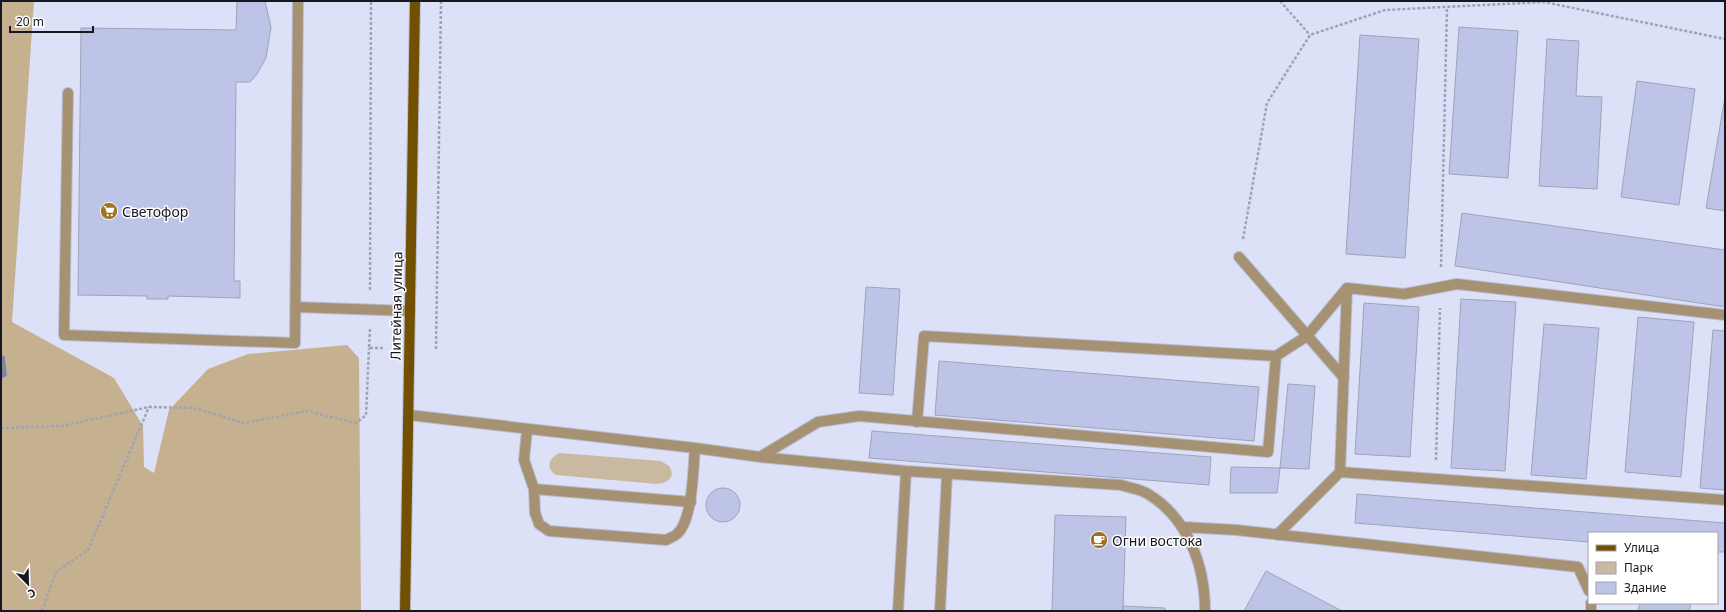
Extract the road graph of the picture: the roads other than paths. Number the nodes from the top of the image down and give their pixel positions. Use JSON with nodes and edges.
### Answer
{"nodes":[{"id":1,"x":298,"y":1,"type":"edge"},
{"id":2,"x":416,"y":1,"type":"edge"},
{"id":3,"x":68,"y":93,"type":"dead end"},
{"id":4,"x":1239,"y":257,"type":"road end"},
{"id":5,"x":1347,"y":288,"type":"junction"},
{"id":6,"x":295,"y":307,"type":"junction"},
{"id":7,"x":410,"y":311,"type":"junction"},
{"id":8,"x":1725,"y":316,"type":"edge"},
{"id":9,"x":1307,"y":336,"type":"junction"},
{"id":10,"x":1276,"y":356,"type":"junction"},
{"id":11,"x":1344,"y":378,"type":"junction"},
{"id":12,"x":408,"y":415,"type":"junction"},
{"id":13,"x":917,"y":422,"type":"junction"},
{"id":14,"x":527,"y":430,"type":"junction"},
{"id":15,"x":695,"y":448,"type":"junction"},
{"id":16,"x":760,"y":457,"type":"junction"},
{"id":17,"x":906,"y":470,"type":"junction"},
{"id":18,"x":1340,"y":472,"type":"junction"},
{"id":19,"x":947,"y":474,"type":"junction"},
{"id":20,"x":534,"y":490,"type":"junction"},
{"id":21,"x":1725,"y":500,"type":"edge"},
{"id":22,"x":691,"y":502,"type":"junction"},
{"id":23,"x":1184,"y":527,"type":"junction"},
{"id":24,"x":1277,"y":535,"type":"junction"},
{"id":25,"x":1588,"y":589,"type":"edge"},
{"id":26,"x":405,"y":611,"type":"edge"},
{"id":27,"x":898,"y":611,"type":"edge"},
{"id":28,"x":940,"y":611,"type":"edge"},
{"id":29,"x":1205,"y":611,"type":"edge"}],
"edges":[{"from":1,"to":6,"type":"lane"},
{"from":2,"to":7,"type":"main road","name":"Литейная улица"},
{"from":3,"to":6,"type":"lane"},
{"from":4,"to":9,"type":"lane"},
{"from":5,"to":8,"type":"lane"},
{"from":5,"to":9,"type":"lane"},
{"from":5,"to":11,"type":"lane"},
{"from":6,"to":7,"type":"lane"},
{"from":7,"to":12,"type":"main road","name":"Литейная улица"},
{"from":9,"to":10,"type":"lane"},
{"from":9,"to":11,"type":"lane"},
{"from":10,"to":13,"type":"lane"},
{"from":10,"to":13,"type":"lane"},
{"from":11,"to":18,"type":"lane"},
{"from":12,"to":14,"type":"lane"},
{"from":12,"to":26,"type":"main road","name":"Литейная улица"},
{"from":13,"to":16,"type":"lane"},
{"from":14,"to":15,"type":"lane"},
{"from":14,"to":20,"type":"lane"},
{"from":15,"to":16,"type":"lane"},
{"from":15,"to":22,"type":"lane"},
{"from":16,"to":17,"type":"lane"},
{"from":17,"to":19,"type":"lane"},
{"from":17,"to":27,"type":"lane"},
{"from":18,"to":21,"type":"lane"},
{"from":18,"to":24,"type":"lane"},
{"from":19,"to":23,"type":"lane"},
{"from":19,"to":28,"type":"lane"},
{"from":20,"to":22,"type":"lane"},
{"from":20,"to":22,"type":"lane"},
{"from":23,"to":24,"type":"lane"},
{"from":23,"to":29,"type":"lane"},
{"from":24,"to":25,"type":"lane"}]}
